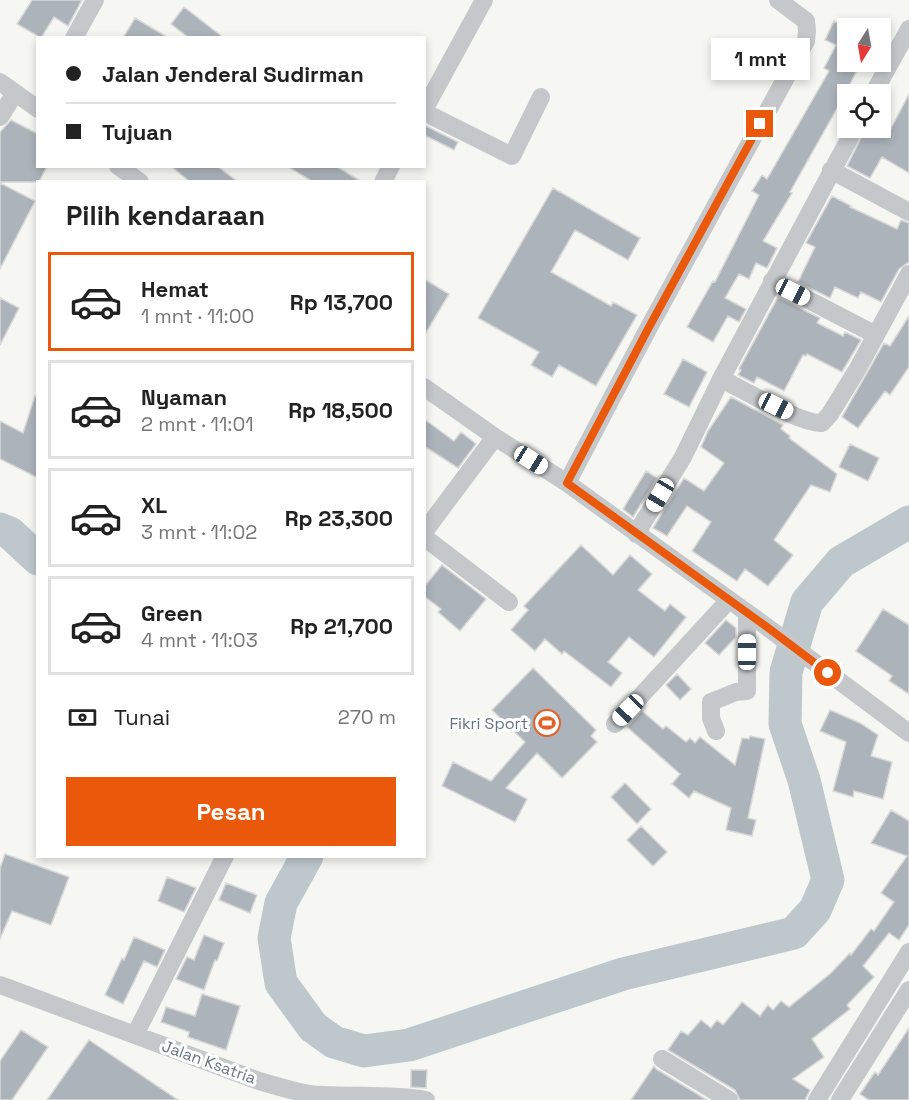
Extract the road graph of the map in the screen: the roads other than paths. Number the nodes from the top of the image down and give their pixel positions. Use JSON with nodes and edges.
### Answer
{"nodes":[{"id":1,"x":95,"y":0,"type":"edge"},
{"id":2,"x":484,"y":0,"type":"edge"},
{"id":3,"x":778,"y":0,"type":"edge"},
{"id":4,"x":909,"y":29,"type":"edge"},
{"id":5,"x":75,"y":36,"type":"edge"},
{"id":6,"x":0,"y":82,"type":"edge"},
{"id":7,"x":879,"y":84,"type":"edge"},
{"id":8,"x":15,"y":93,"type":"junction"},
{"id":9,"x":541,"y":97,"type":"dead end"},
{"id":10,"x":426,"y":107,"type":"edge"},
{"id":11,"x":36,"y":108,"type":"edge"},
{"id":12,"x":426,"y":112,"type":"edge"},
{"id":13,"x":0,"y":117,"type":"edge"},
{"id":14,"x":849,"y":138,"type":"edge"},
{"id":15,"x":121,"y":168,"type":"edge"},
{"id":16,"x":831,"y":171,"type":"junction"},
{"id":17,"x":137,"y":180,"type":"edge"},
{"id":18,"x":909,"y":212,"type":"edge"},
{"id":19,"x":909,"y":274,"type":"edge"},
{"id":20,"x":772,"y":281,"type":"junction"},
{"id":21,"x":876,"y":335,"type":"junction"},
{"id":22,"x":721,"y":378,"type":"junction"},
{"id":23,"x":426,"y":388,"type":"edge"},
{"id":24,"x":495,"y":437,"type":"junction"},
{"id":25,"x":567,"y":483,"type":"junction"},
{"id":26,"x":426,"y":529,"type":"edge"},
{"id":27,"x":636,"y":534,"type":"junction"},
{"id":28,"x":426,"y":539,"type":"edge"},
{"id":29,"x":729,"y":600,"type":"junction"},
{"id":30,"x":509,"y":602,"type":"dead end"},
{"id":31,"x":747,"y":613,"type":"junction"},
{"id":32,"x":615,"y":724,"type":"dead end"},
{"id":33,"x":716,"y":730,"type":"dead end"},
{"id":34,"x":909,"y":733,"type":"edge"},
{"id":35,"x":224,"y":858,"type":"edge"},
{"id":36,"x":909,"y":952,"type":"edge"},
{"id":37,"x":0,"y":985,"type":"edge"},
{"id":38,"x":887,"y":988,"type":"junction"},
{"id":39,"x":907,"y":996,"type":"edge"},
{"id":40,"x":135,"y":1035,"type":"junction"},
{"id":41,"x":662,"y":1059,"type":"dead end"},
{"id":42,"x":821,"y":1098,"type":"edge"},
{"id":43,"x":426,"y":1100,"type":"edge"},
{"id":44,"x":729,"y":1100,"type":"edge"},
{"id":45,"x":840,"y":1100,"type":"edge"}],
"edges":[{"from":1,"to":5,"type":"street"},
{"from":2,"to":10,"type":"street"},
{"from":3,"to":25,"type":"street"},
{"from":4,"to":7,"type":"street"},
{"from":6,"to":8,"type":"street"},
{"from":8,"to":11,"type":"street"},
{"from":8,"to":13,"type":"street"},
{"from":9,"to":12,"type":"street"},
{"from":14,"to":16,"type":"street"},
{"from":15,"to":17,"type":"street"},
{"from":16,"to":18,"type":"street"},
{"from":16,"to":20,"type":"street"},
{"from":19,"to":21,"type":"street"},
{"from":20,"to":21,"type":"street"},
{"from":20,"to":22,"type":"street"},
{"from":21,"to":22,"type":"street"},
{"from":22,"to":27,"type":"street"},
{"from":23,"to":24,"type":"street"},
{"from":24,"to":25,"type":"street"},
{"from":24,"to":26,"type":"street"},
{"from":25,"to":27,"type":"street"},
{"from":27,"to":29,"type":"street"},
{"from":28,"to":30,"type":"street"},
{"from":29,"to":31,"type":"street"},
{"from":29,"to":32,"type":"street"},
{"from":31,"to":33,"type":"street"},
{"from":31,"to":34,"type":"street"},
{"from":35,"to":40,"type":"street"},
{"from":36,"to":38,"type":"street"},
{"from":37,"to":40,"type":"street","name":"Jalan Ksatria"},
{"from":38,"to":39,"type":"street"},
{"from":38,"to":42,"type":"street"},
{"from":39,"to":45,"type":"street"},
{"from":40,"to":43,"type":"street","name":"Jalan Ksatria"},
{"from":41,"to":44,"type":"street"}]}
